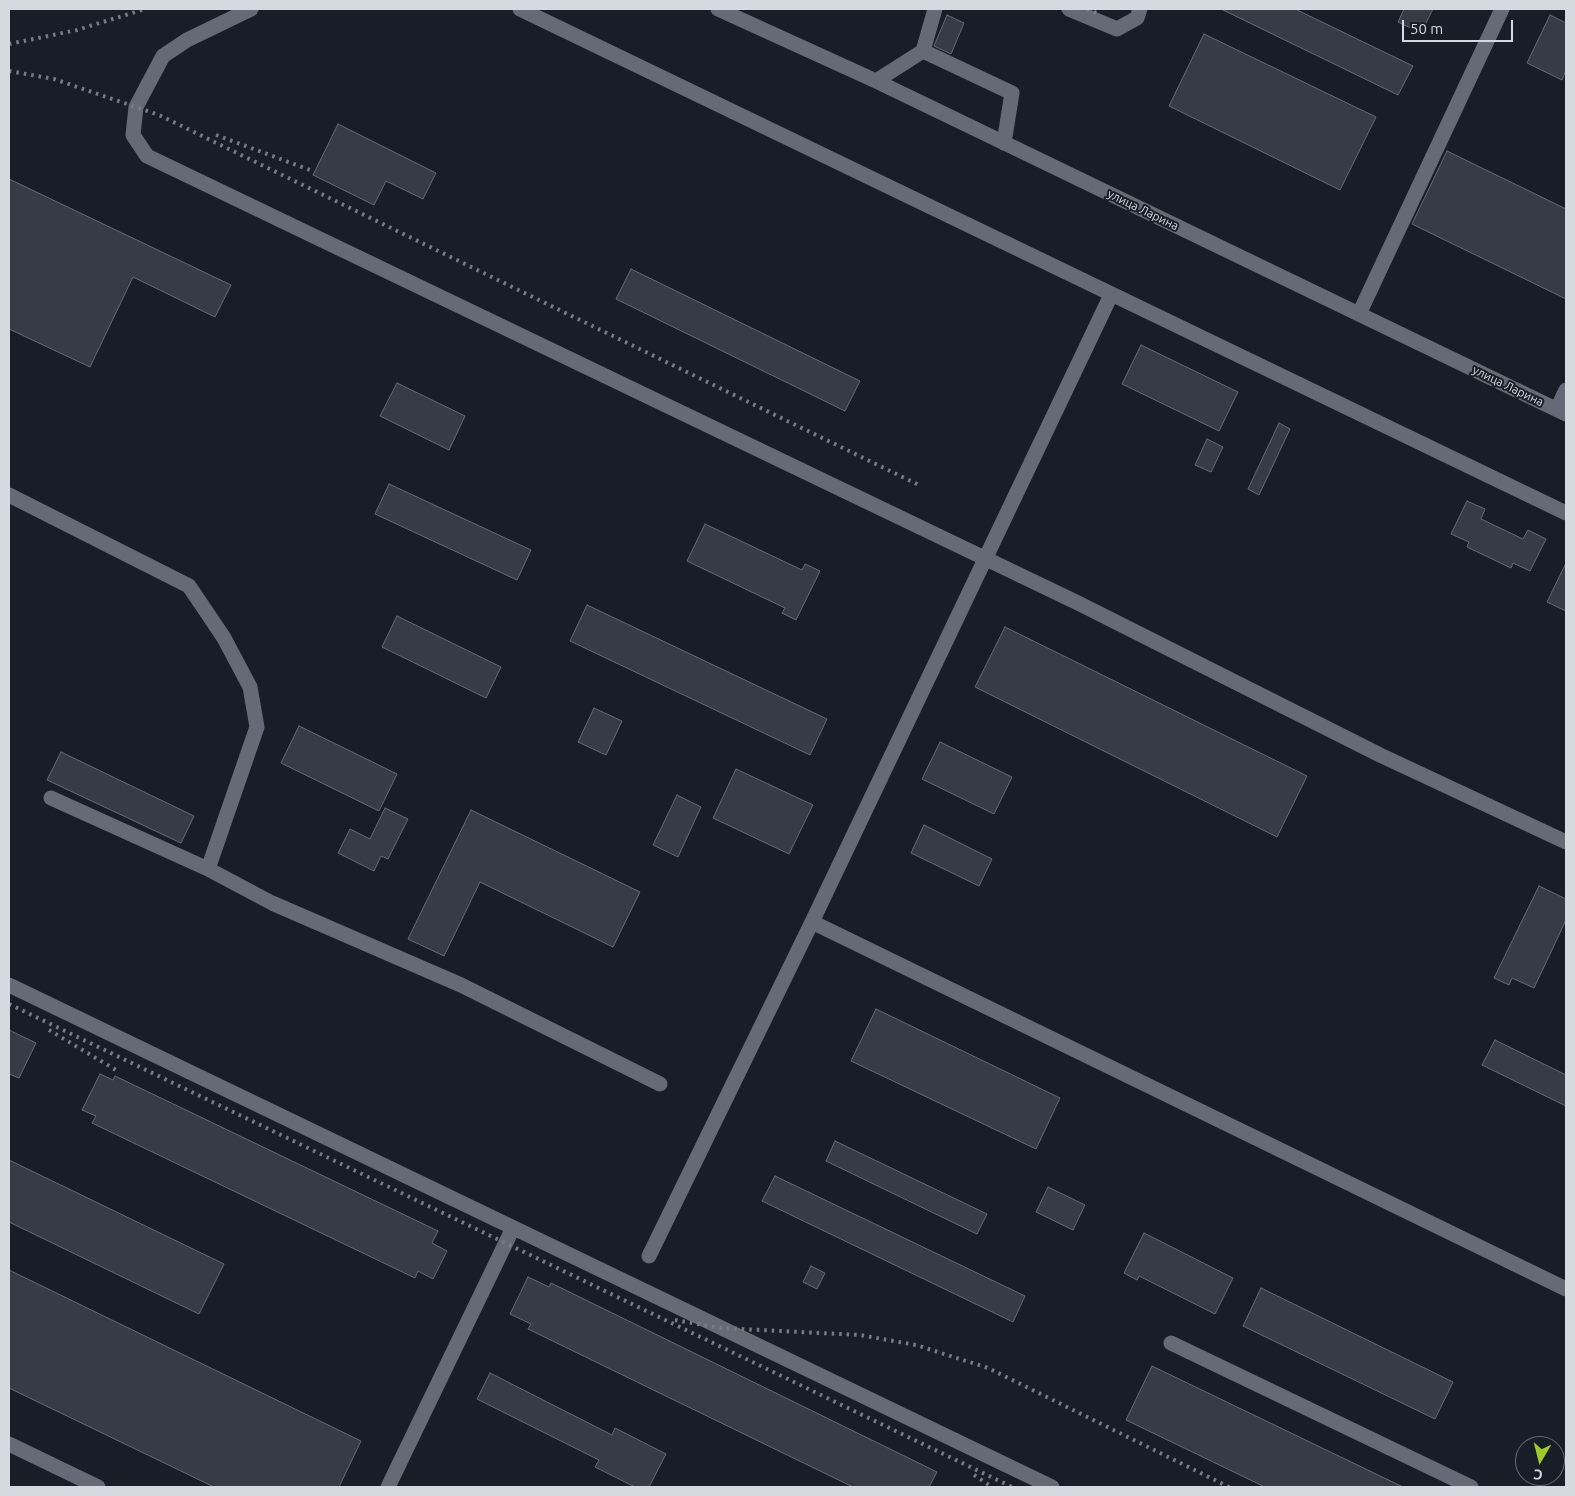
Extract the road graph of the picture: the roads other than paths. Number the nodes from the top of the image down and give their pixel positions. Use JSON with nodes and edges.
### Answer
{"nodes":[{"id":1,"x":251,"y":9,"type":"edge"},
{"id":2,"x":520,"y":9,"type":"edge"},
{"id":3,"x":718,"y":9,"type":"edge"},
{"id":4,"x":935,"y":9,"type":"edge"},
{"id":5,"x":1069,"y":9,"type":"edge"},
{"id":6,"x":1140,"y":9,"type":"edge"},
{"id":7,"x":1502,"y":9,"type":"edge"},
{"id":8,"x":923,"y":52,"type":"junction"},
{"id":9,"x":876,"y":81,"type":"junction"},
{"id":10,"x":1004,"y":143,"type":"junction"},
{"id":11,"x":1112,"y":295,"type":"junction"},
{"id":12,"x":1359,"y":314,"type":"junction"},
{"id":13,"x":1566,"y":390,"type":"edge"},
{"id":14,"x":1562,"y":412,"type":"edge"},
{"id":15,"x":9,"y":495,"type":"edge"},
{"id":16,"x":1566,"y":513,"type":"edge"},
{"id":17,"x":987,"y":559,"type":"junction"},
{"id":18,"x":51,"y":798,"type":"dead end"},
{"id":19,"x":1566,"y":842,"type":"edge"},
{"id":20,"x":208,"y":869,"type":"junction"},
{"id":21,"x":812,"y":922,"type":"junction"},
{"id":22,"x":9,"y":985,"type":"edge"},
{"id":23,"x":660,"y":1084,"type":"dead end"},
{"id":24,"x":513,"y":1228,"type":"junction"},
{"id":25,"x":649,"y":1256,"type":"dead end"},
{"id":26,"x":1566,"y":1289,"type":"edge"},
{"id":27,"x":1170,"y":1342,"type":"dead end"},
{"id":28,"x":9,"y":1444,"type":"edge"},
{"id":29,"x":80,"y":1483,"type":"edge"},
{"id":30,"x":98,"y":1487,"type":"edge"},
{"id":31,"x":388,"y":1487,"type":"edge"},
{"id":32,"x":1052,"y":1487,"type":"edge"},
{"id":33,"x":1472,"y":1487,"type":"edge"}],
"edges":[{"from":1,"to":17,"type":"street"},
{"from":2,"to":11,"type":"street"},
{"from":3,"to":9,"type":"street","name":"улица Ларина"},
{"from":4,"to":8,"type":"street"},
{"from":5,"to":6,"type":"street"},
{"from":7,"to":12,"type":"street"},
{"from":8,"to":9,"type":"street"},
{"from":8,"to":10,"type":"street"},
{"from":9,"to":10,"type":"street","name":"улица Ларина"},
{"from":10,"to":12,"type":"street","name":"улица Ларина"},
{"from":11,"to":16,"type":"street"},
{"from":11,"to":17,"type":"street"},
{"from":12,"to":14,"type":"street","name":"улица Ларина"},
{"from":13,"to":14,"type":"street"},
{"from":15,"to":20,"type":"street"},
{"from":17,"to":19,"type":"street"},
{"from":17,"to":21,"type":"street"},
{"from":18,"to":20,"type":"street"},
{"from":20,"to":23,"type":"street"},
{"from":21,"to":25,"type":"street"},
{"from":21,"to":26,"type":"street"},
{"from":22,"to":24,"type":"street"},
{"from":24,"to":31,"type":"street"},
{"from":24,"to":32,"type":"street"},
{"from":27,"to":33,"type":"street"},
{"from":28,"to":29,"type":"street"},
{"from":29,"to":30,"type":"street"}]}
